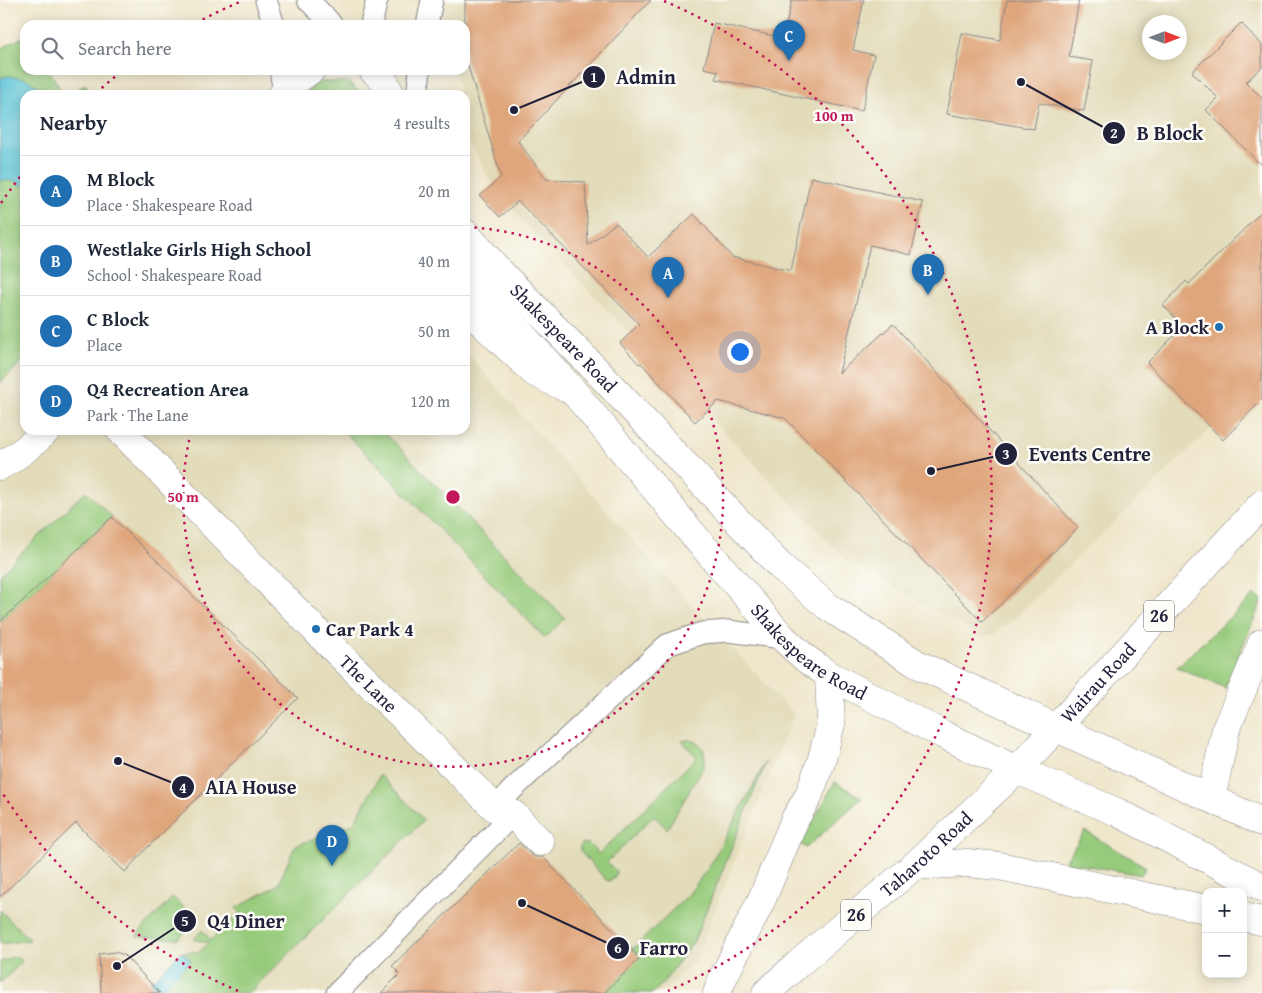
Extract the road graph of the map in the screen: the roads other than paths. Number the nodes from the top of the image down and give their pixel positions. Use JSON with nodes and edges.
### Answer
{"nodes":[{"id":1,"x":266,"y":0,"type":"edge"},
{"id":2,"x":308,"y":0,"type":"edge"},
{"id":3,"x":377,"y":0,"type":"edge"},
{"id":4,"x":432,"y":0,"type":"edge"},
{"id":5,"x":272,"y":20,"type":"edge"},
{"id":6,"x":328,"y":20,"type":"edge"},
{"id":7,"x":372,"y":20,"type":"edge"},
{"id":8,"x":428,"y":20,"type":"edge"},
{"id":9,"x":304,"y":75,"type":"edge"},
{"id":10,"x":378,"y":75,"type":"edge"},
{"id":11,"x":419,"y":75,"type":"edge"},
{"id":12,"x":282,"y":86,"type":"edge"},
{"id":13,"x":388,"y":90,"type":"edge"},
{"id":14,"x":418,"y":90,"type":"edge"},
{"id":15,"x":470,"y":239,"type":"edge"},
{"id":16,"x":470,"y":277,"type":"edge"},
{"id":17,"x":470,"y":313,"type":"edge"},
{"id":18,"x":573,"y":390,"type":"junction"},
{"id":19,"x":41,"y":435,"type":"edge"},
{"id":20,"x":125,"y":435,"type":"edge"},
{"id":21,"x":0,"y":466,"type":"edge"},
{"id":22,"x":1262,"y":504,"type":"edge"},
{"id":23,"x":783,"y":638,"type":"junction"},
{"id":24,"x":1262,"y":642,"type":"edge"},
{"id":25,"x":830,"y":675,"type":"junction"},
{"id":26,"x":1056,"y":728,"type":"junction"},
{"id":27,"x":1017,"y":770,"type":"junction"},
{"id":28,"x":1211,"y":799,"type":"junction"},
{"id":29,"x":504,"y":811,"type":"junction"},
{"id":30,"x":1262,"y":822,"type":"edge"},
{"id":31,"x":540,"y":842,"type":"dead end"},
{"id":32,"x":914,"y":866,"type":"junction"},
{"id":33,"x":1262,"y":887,"type":"edge"},
{"id":34,"x":1202,"y":908,"type":"edge"},
{"id":35,"x":1247,"y":918,"type":"edge"},
{"id":36,"x":1262,"y":921,"type":"edge"},
{"id":37,"x":337,"y":993,"type":"edge"},
{"id":38,"x":717,"y":993,"type":"edge"},
{"id":39,"x":766,"y":993,"type":"edge"}],
"edges":[{"from":1,"to":5,"type":"lane"},
{"from":2,"to":6,"type":"lane"},
{"from":3,"to":7,"type":"lane"},
{"from":4,"to":8,"type":"lane"},
{"from":9,"to":12,"type":"street"},
{"from":10,"to":13,"type":"street"},
{"from":11,"to":14,"type":"lane"},
{"from":15,"to":26,"type":"street","name":"Shakespeare Road"},
{"from":16,"to":18,"type":"street","name":"Shakespeare Road"},
{"from":17,"to":18,"type":"street"},
{"from":18,"to":23,"type":"street","name":"Shakespeare Road"},
{"from":19,"to":21,"type":"street"},
{"from":20,"to":29,"type":"street","name":"The Lane"},
{"from":22,"to":26,"type":"street","name":"Wairau Road","number":"26"},
{"from":23,"to":25,"type":"street","name":"Shakespeare Road"},
{"from":23,"to":29,"type":"lane"},
{"from":24,"to":28,"type":"street"},
{"from":25,"to":27,"type":"street","name":"Shakespeare Road"},
{"from":25,"to":38,"type":"street"},
{"from":26,"to":27,"type":"street","number":"26"},
{"from":26,"to":28,"type":"street","name":"Shakespeare Road"},
{"from":27,"to":32,"type":"street","name":"Taharoto Road","number":"26"},
{"from":27,"to":33,"type":"street","name":"Shakespeare Road"},
{"from":28,"to":30,"type":"street","name":"Shakespeare Road"},
{"from":29,"to":31,"type":"street","name":"The Lane"},
{"from":29,"to":37,"type":"lane"},
{"from":32,"to":34,"type":"street"},
{"from":32,"to":39,"type":"street","name":"Taharoto Road","number":"26"},
{"from":35,"to":36,"type":"street"}]}
